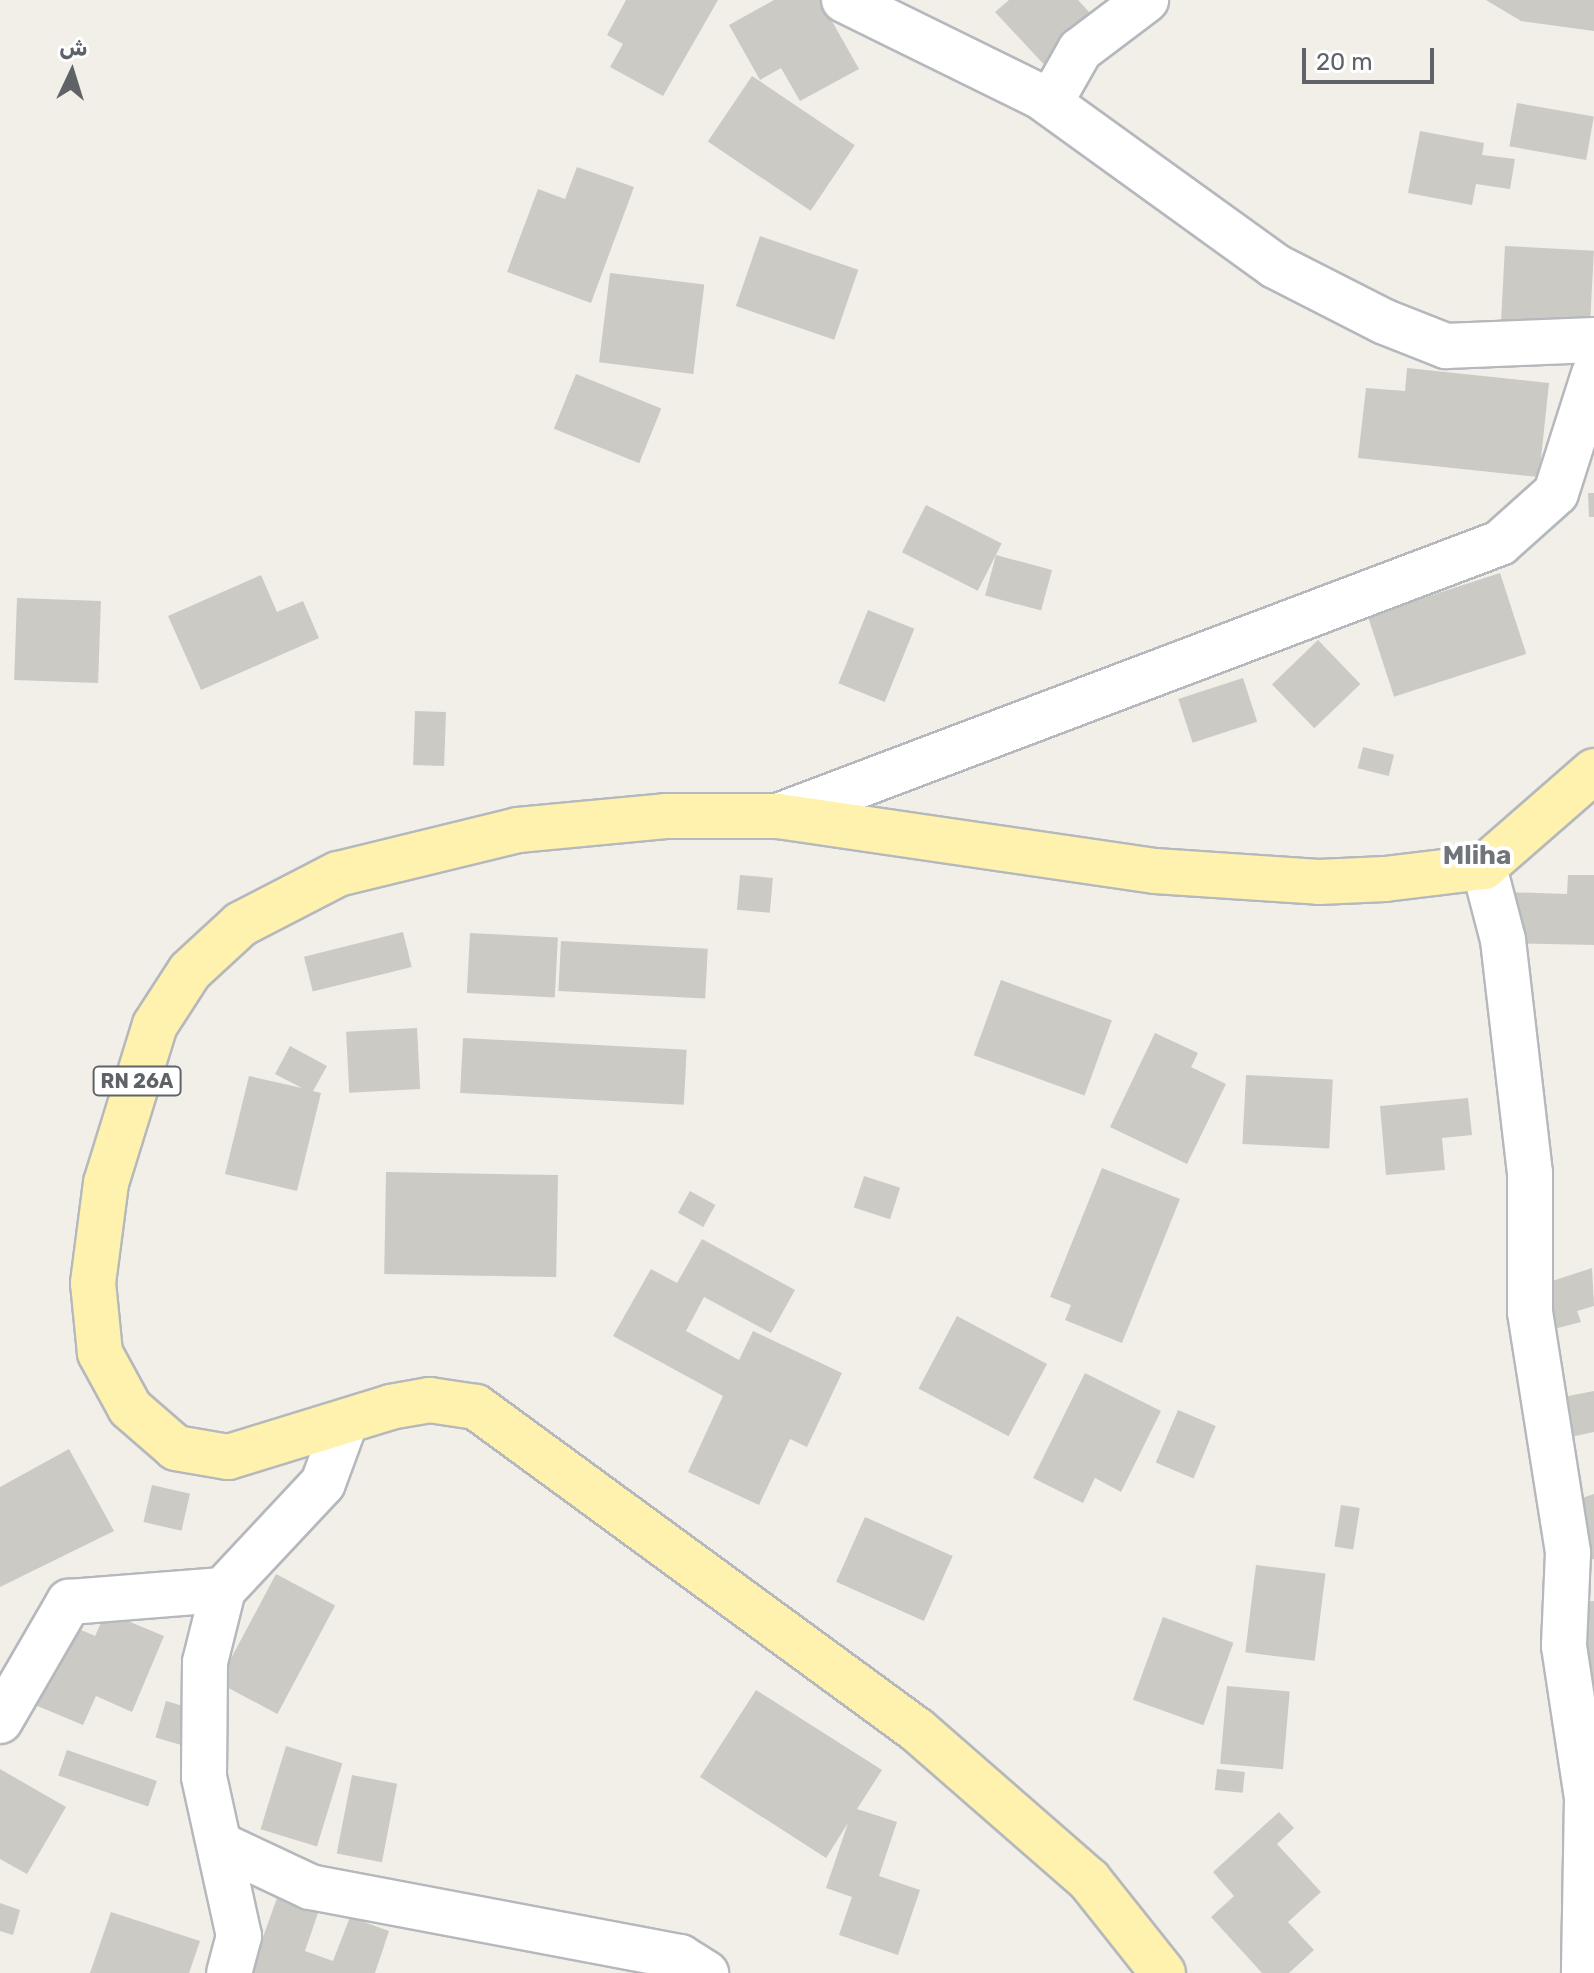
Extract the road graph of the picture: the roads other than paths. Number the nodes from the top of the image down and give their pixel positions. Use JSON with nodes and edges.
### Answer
{"nodes":[{"id":1,"x":844,"y":0,"type":"edge"},
{"id":2,"x":1146,"y":0,"type":"edge"},
{"id":3,"x":1050,"y":103,"type":"junction"},
{"id":4,"x":1594,"y":340,"type":"edge"},
{"id":5,"x":1594,"y":374,"type":"edge"},
{"id":6,"x":1594,"y":771,"type":"edge"},
{"id":7,"x":778,"y":816,"type":"junction"},
{"id":8,"x":1484,"y":867,"type":"junction"},
{"id":9,"x":344,"y":1426,"type":"junction"},
{"id":10,"x":223,"y":1590,"type":"junction"},
{"id":11,"x":0,"y":1721,"type":"edge"},
{"id":12,"x":223,"y":1846,"type":"junction"},
{"id":13,"x":229,"y":1973,"type":"edge"},
{"id":14,"x":706,"y":1973,"type":"edge"},
{"id":15,"x":1163,"y":1973,"type":"edge"},
{"id":16,"x":1584,"y":1973,"type":"edge"}],
"edges":[{"from":1,"to":3,"type":"street"},
{"from":2,"to":3,"type":"street"},
{"from":3,"to":4,"type":"street"},
{"from":5,"to":7,"type":"street"},
{"from":6,"to":8,"type":"main road"},
{"from":7,"to":8,"type":"main road","number":"RN 26A"},
{"from":7,"to":9,"type":"main road","number":"RN 26A"},
{"from":8,"to":16,"type":"street"},
{"from":9,"to":10,"type":"street"},
{"from":9,"to":15,"type":"main road","number":"RN 26A"},
{"from":10,"to":11,"type":"street"},
{"from":10,"to":12,"type":"street"},
{"from":12,"to":13,"type":"street"},
{"from":12,"to":14,"type":"street"}]}
